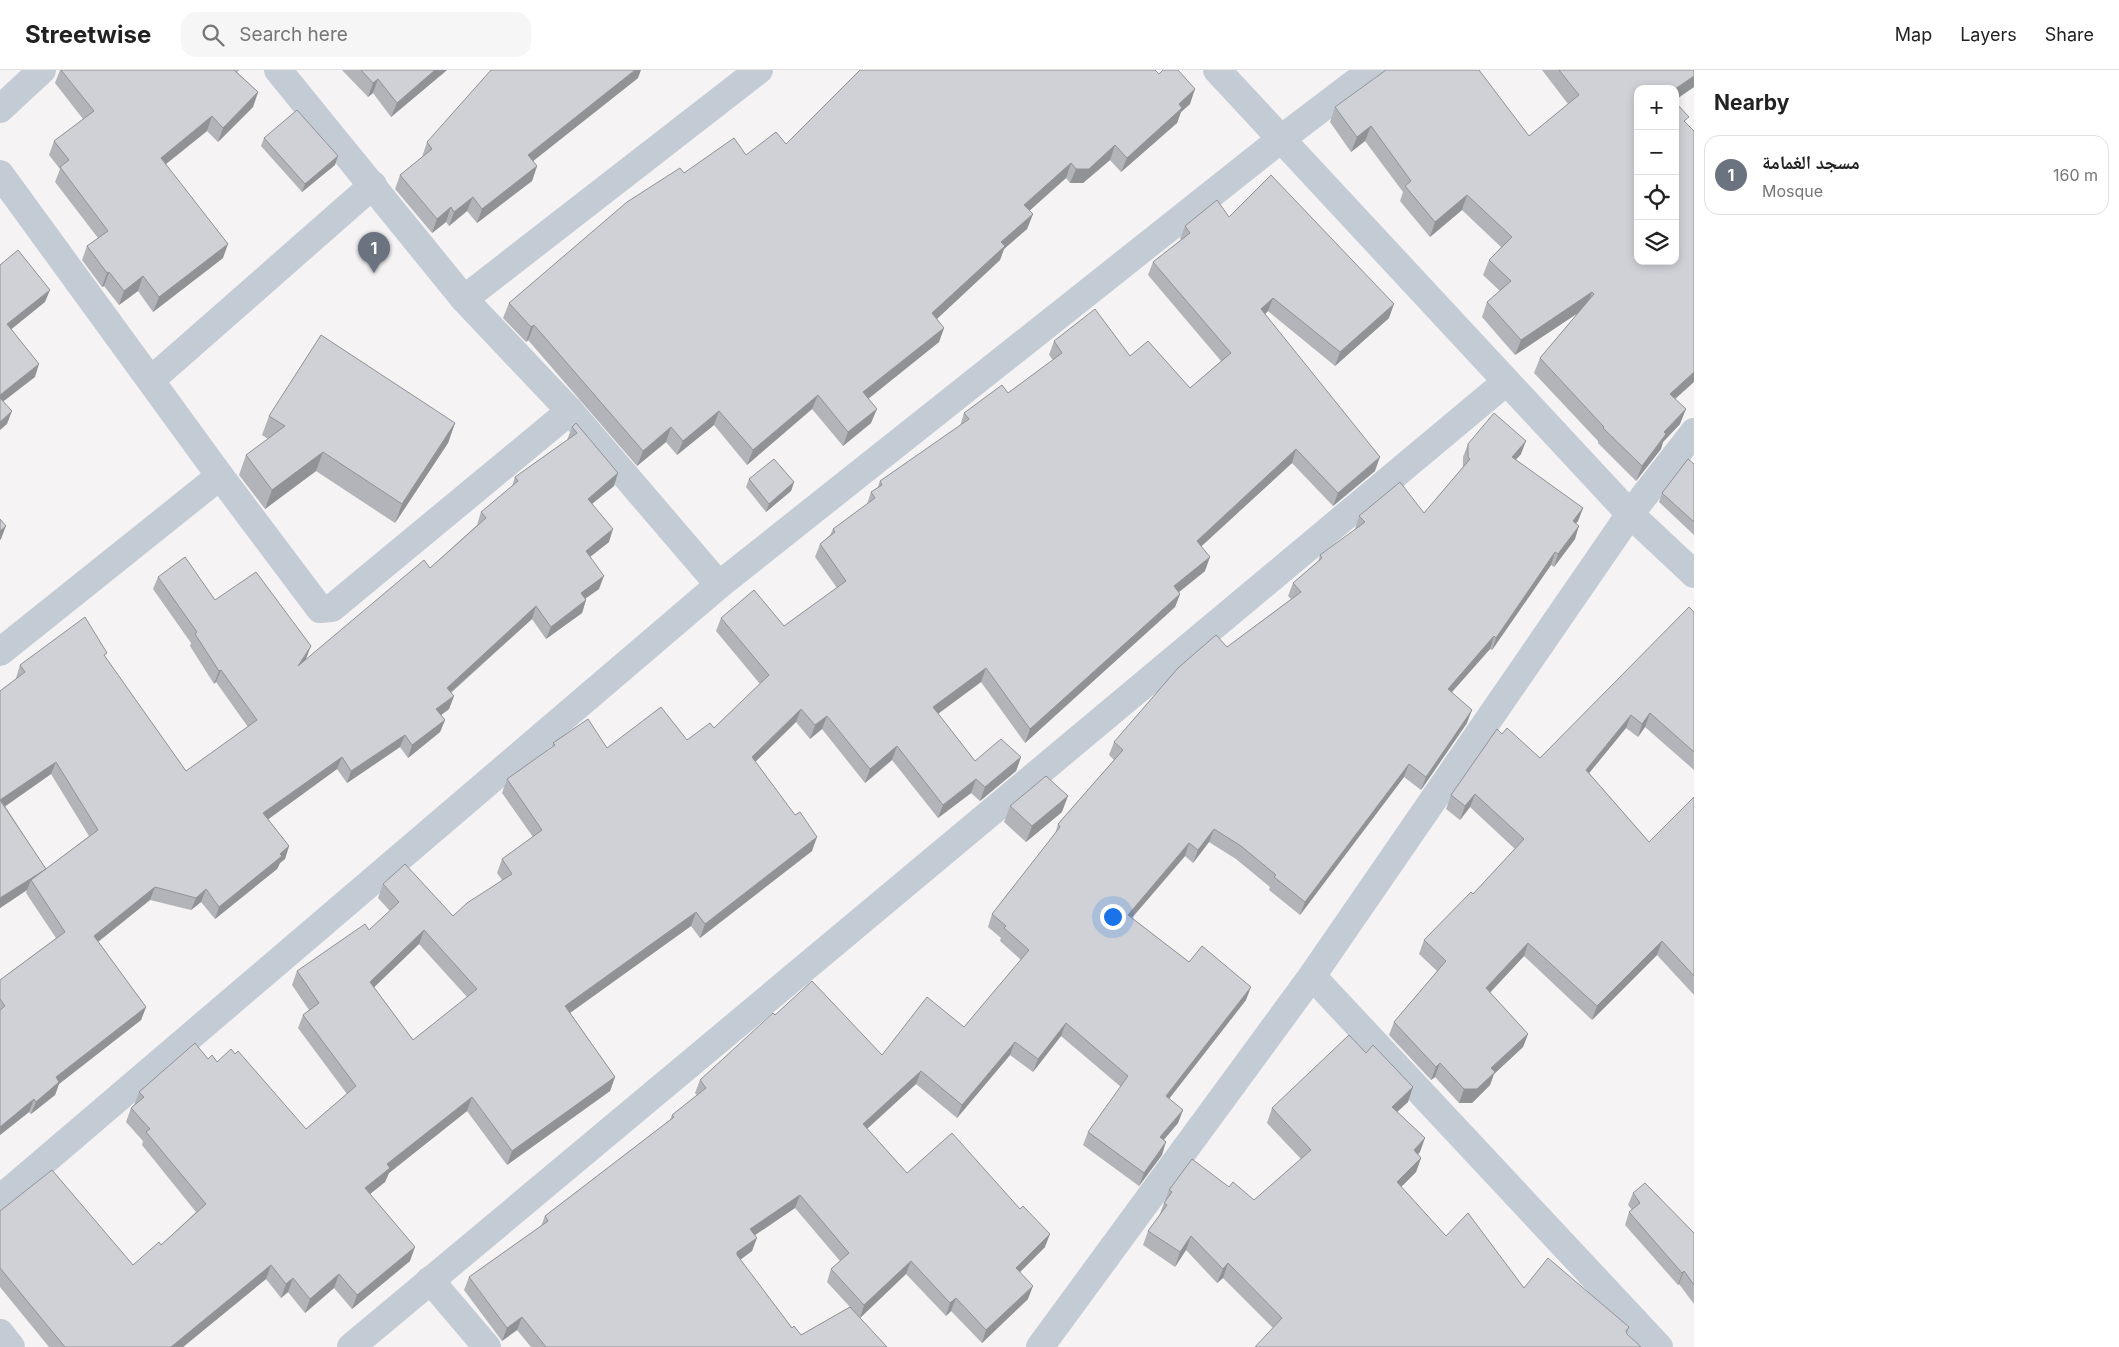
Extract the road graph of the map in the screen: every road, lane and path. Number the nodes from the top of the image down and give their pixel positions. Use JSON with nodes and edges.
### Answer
{"nodes":[{"id":1,"x":42,"y":70,"type":"edge"},
{"id":2,"x":278,"y":70,"type":"edge"},
{"id":3,"x":759,"y":70,"type":"edge"},
{"id":4,"x":1217,"y":70,"type":"edge"},
{"id":5,"x":1372,"y":70,"type":"edge"},
{"id":6,"x":0,"y":109,"type":"edge"},
{"id":7,"x":1281,"y":139,"type":"junction"},
{"id":8,"x":0,"y":174,"type":"edge"},
{"id":9,"x":373,"y":185,"type":"junction"},
{"id":10,"x":464,"y":299,"type":"junction"},
{"id":11,"x":151,"y":380,"type":"junction"},
{"id":12,"x":1506,"y":382,"type":"junction"},
{"id":13,"x":570,"y":411,"type":"junction"},
{"id":14,"x":1694,"y":432,"type":"edge"},
{"id":15,"x":220,"y":476,"type":"junction"},
{"id":16,"x":1630,"y":514,"type":"junction"},
{"id":17,"x":1694,"y":574,"type":"edge"},
{"id":18,"x":719,"y":585,"type":"junction"},
{"id":19,"x":0,"y":652,"type":"edge"},
{"id":20,"x":1312,"y":976,"type":"junction"},
{"id":21,"x":0,"y":1199,"type":"edge"},
{"id":22,"x":430,"y":1280,"type":"junction"},
{"id":23,"x":0,"y":1333,"type":"edge"},
{"id":24,"x":11,"y":1347,"type":"edge"},
{"id":25,"x":351,"y":1347,"type":"edge"},
{"id":26,"x":487,"y":1347,"type":"edge"},
{"id":27,"x":1040,"y":1347,"type":"edge"},
{"id":28,"x":1659,"y":1347,"type":"edge"}],
"edges":[{"from":1,"to":6,"type":"street"},
{"from":2,"to":9,"type":"street"},
{"from":3,"to":10,"type":"street"},
{"from":4,"to":7,"type":"street"},
{"from":5,"to":7,"type":"street"},
{"from":7,"to":12,"type":"street"},
{"from":7,"to":18,"type":"street"},
{"from":8,"to":11,"type":"street"},
{"from":9,"to":10,"type":"street"},
{"from":9,"to":11,"type":"street"},
{"from":10,"to":13,"type":"street"},
{"from":11,"to":15,"type":"street"},
{"from":12,"to":16,"type":"street"},
{"from":12,"to":22,"type":"street"},
{"from":13,"to":15,"type":"street"},
{"from":13,"to":18,"type":"street"},
{"from":14,"to":16,"type":"street"},
{"from":15,"to":19,"type":"street"},
{"from":16,"to":17,"type":"street"},
{"from":16,"to":20,"type":"street"},
{"from":18,"to":21,"type":"street"},
{"from":20,"to":27,"type":"street"},
{"from":20,"to":28,"type":"street"},
{"from":22,"to":25,"type":"street"},
{"from":22,"to":26,"type":"street"},
{"from":23,"to":24,"type":"street"}]}
